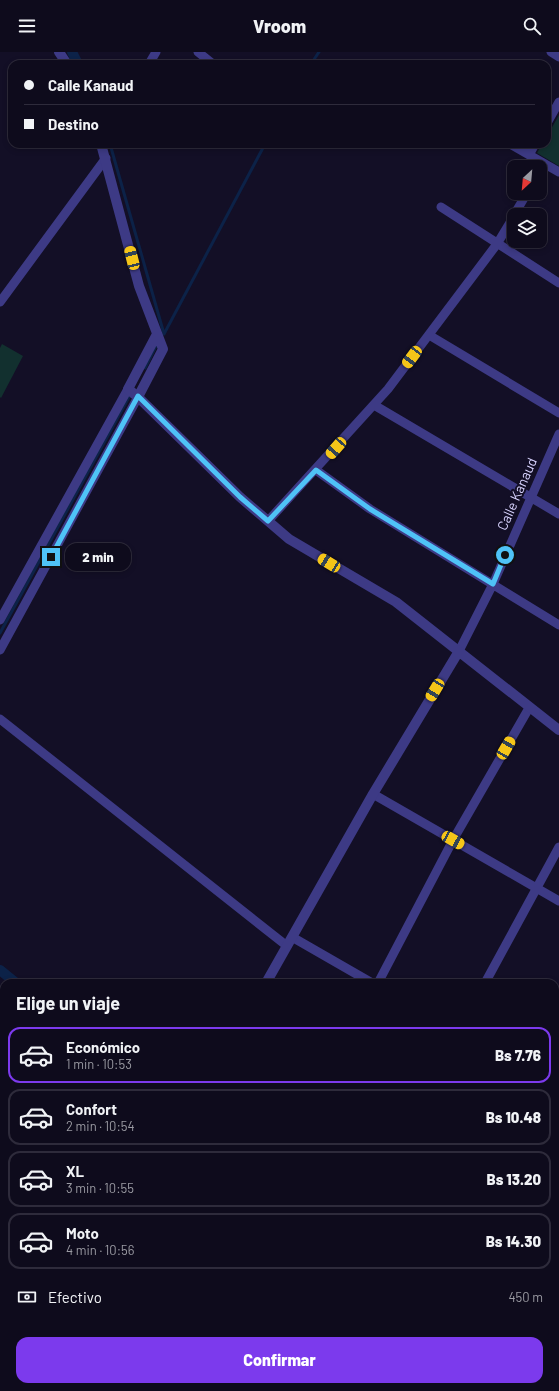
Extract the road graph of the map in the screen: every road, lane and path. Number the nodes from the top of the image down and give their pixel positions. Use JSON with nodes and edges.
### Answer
{"nodes":[{"id":1,"x":198,"y":52,"type":"edge"},
{"id":2,"x":551,"y":52,"type":"edge"},
{"id":3,"x":559,"y":57,"type":"edge"},
{"id":4,"x":207,"y":60,"type":"edge"},
{"id":5,"x":559,"y":102,"type":"edge"},
{"id":6,"x":551,"y":116,"type":"edge"},
{"id":7,"x":103,"y":148,"type":"edge"},
{"id":8,"x":518,"y":148,"type":"edge"},
{"id":9,"x":533,"y":148,"type":"edge"},
{"id":10,"x":529,"y":154,"type":"junction"},
{"id":11,"x":106,"y":158,"type":"junction"},
{"id":12,"x":535,"y":160,"type":"edge"},
{"id":13,"x":547,"y":168,"type":"edge"},
{"id":14,"x":559,"y":172,"type":"edge"},
{"id":15,"x":441,"y":207,"type":"dead end"},
{"id":16,"x":507,"y":227,"type":"edge"},
{"id":17,"x":497,"y":244,"type":"junction"},
{"id":18,"x":559,"y":283,"type":"edge"},
{"id":19,"x":0,"y":302,"type":"edge"},
{"id":20,"x":157,"y":334,"type":"junction"},
{"id":21,"x":429,"y":335,"type":"junction"},
{"id":22,"x":128,"y":389,"type":"junction"},
{"id":23,"x":138,"y":396,"type":"junction"},
{"id":24,"x":374,"y":405,"type":"junction"},
{"id":25,"x":559,"y":413,"type":"edge"},
{"id":26,"x":559,"y":434,"type":"edge"},
{"id":27,"x":316,"y":470,"type":"junction"},
{"id":28,"x":530,"y":496,"type":"junction"},
{"id":29,"x":559,"y":514,"type":"edge"},
{"id":30,"x":268,"y":521,"type":"junction"},
{"id":31,"x":493,"y":584,"type":"junction"},
{"id":32,"x":0,"y":620,"type":"edge"},
{"id":33,"x":559,"y":625,"type":"edge"},
{"id":34,"x":0,"y":650,"type":"edge"},
{"id":35,"x":459,"y":651,"type":"junction"},
{"id":36,"x":529,"y":708,"type":"junction"},
{"id":37,"x":0,"y":719,"type":"edge"},
{"id":38,"x":559,"y":730,"type":"edge"},
{"id":39,"x":373,"y":794,"type":"junction"},
{"id":40,"x":453,"y":840,"type":"junction"},
{"id":41,"x":559,"y":848,"type":"edge"},
{"id":42,"x":536,"y":887,"type":"junction"},
{"id":43,"x":559,"y":901,"type":"edge"},
{"id":44,"x":292,"y":937,"type":"junction"},
{"id":45,"x":286,"y":946,"type":"junction"},
{"id":46,"x":268,"y":979,"type":"edge"},
{"id":47,"x":365,"y":979,"type":"edge"},
{"id":48,"x":380,"y":979,"type":"edge"},
{"id":49,"x":487,"y":979,"type":"edge"}],
"edges":[{"from":1,"to":4,"type":"street"},
{"from":2,"to":3,"type":"street"},
{"from":5,"to":6,"type":"street"},
{"from":7,"to":11,"type":"street"},
{"from":8,"to":10,"type":"street"},
{"from":9,"to":10,"type":"street"},
{"from":10,"to":12,"type":"street"},
{"from":11,"to":19,"type":"street"},
{"from":11,"to":20,"type":"street"},
{"from":13,"to":14,"type":"street"},
{"from":15,"to":17,"type":"street"},
{"from":16,"to":17,"type":"street"},
{"from":17,"to":18,"type":"street"},
{"from":17,"to":21,"type":"street"},
{"from":20,"to":22,"type":"street"},
{"from":20,"to":23,"type":"street"},
{"from":21,"to":24,"type":"street"},
{"from":21,"to":25,"type":"street"},
{"from":22,"to":23,"type":"street"},
{"from":22,"to":32,"type":"street"},
{"from":23,"to":30,"type":"street"},
{"from":23,"to":34,"type":"street"},
{"from":24,"to":27,"type":"street"},
{"from":24,"to":28,"type":"street"},
{"from":26,"to":28,"type":"street","name":"Calle Kanaud"},
{"from":27,"to":30,"type":"street"},
{"from":27,"to":31,"type":"street"},
{"from":28,"to":29,"type":"street"},
{"from":28,"to":31,"type":"street","name":"Calle Kanaud"},
{"from":30,"to":35,"type":"street"},
{"from":31,"to":33,"type":"street"},
{"from":31,"to":35,"type":"street","name":"Calle Kanaud"},
{"from":35,"to":36,"type":"street"},
{"from":35,"to":39,"type":"street"},
{"from":36,"to":38,"type":"street"},
{"from":36,"to":40,"type":"street"},
{"from":37,"to":45,"type":"street"},
{"from":39,"to":40,"type":"street"},
{"from":39,"to":44,"type":"street"},
{"from":40,"to":42,"type":"street"},
{"from":40,"to":48,"type":"street"},
{"from":41,"to":42,"type":"street"},
{"from":42,"to":43,"type":"street"},
{"from":42,"to":49,"type":"street"},
{"from":44,"to":45,"type":"street"},
{"from":44,"to":47,"type":"street"},
{"from":45,"to":46,"type":"street"}]}
